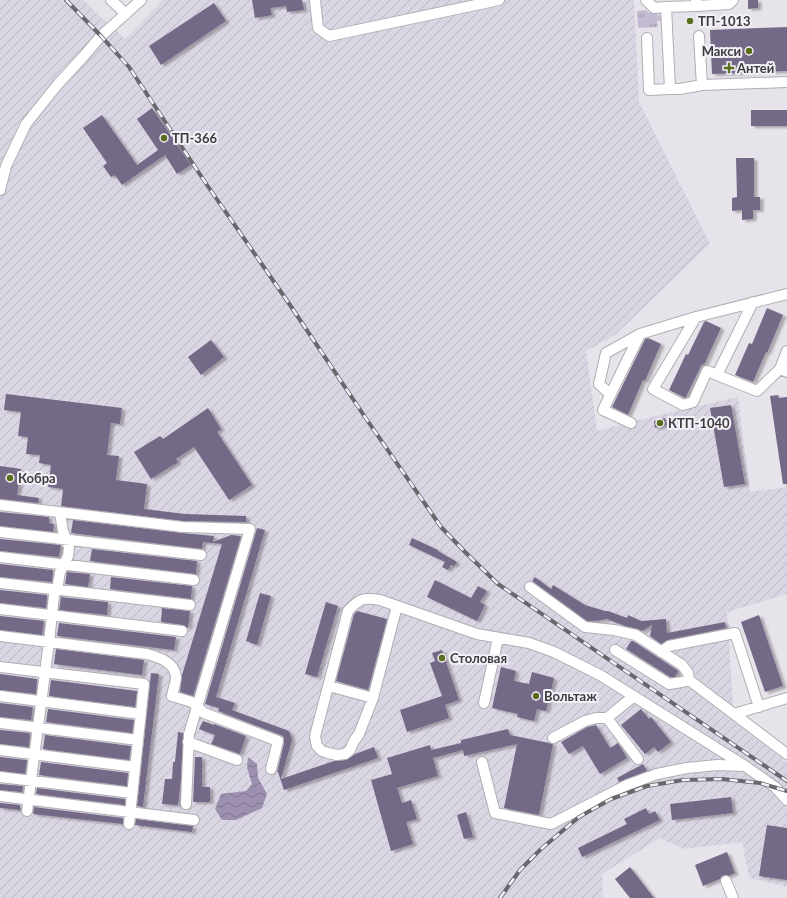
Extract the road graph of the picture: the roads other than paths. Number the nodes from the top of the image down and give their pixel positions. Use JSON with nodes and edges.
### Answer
{"nodes":[{"id":1,"x":110,"y":0,"type":"edge"},
{"id":2,"x":141,"y":0,"type":"edge"},
{"id":3,"x":315,"y":0,"type":"edge"},
{"id":4,"x":499,"y":0,"type":"edge"},
{"id":5,"x":646,"y":0,"type":"edge"},
{"id":6,"x":733,"y":0,"type":"edge"},
{"id":7,"x":696,"y":3,"type":"edge"},
{"id":8,"x":666,"y":7,"type":"junction"},
{"id":9,"x":126,"y":14,"type":"junction"},
{"id":10,"x":699,"y":36,"type":"dead end"},
{"id":11,"x":647,"y":38,"type":"dead end"},
{"id":12,"x":787,"y":82,"type":"edge"},
{"id":13,"x":702,"y":85,"type":"junction"},
{"id":14,"x":670,"y":89,"type":"junction"},
{"id":15,"x":0,"y":190,"type":"edge"},
{"id":16,"x":787,"y":294,"type":"edge"},
{"id":17,"x":753,"y":302,"type":"junction"},
{"id":18,"x":696,"y":317,"type":"junction"},
{"id":19,"x":640,"y":334,"type":"junction"},
{"id":20,"x":787,"y":351,"type":"edge"},
{"id":21,"x":784,"y":371,"type":"edge"},
{"id":22,"x":717,"y":375,"type":"junction"},
{"id":23,"x":610,"y":394,"type":"junction"},
{"id":24,"x":631,"y":423,"type":"dead end"},
{"id":25,"x":0,"y":506,"type":"edge"},
{"id":26,"x":60,"y":512,"type":"junction"},
{"id":27,"x":0,"y":532,"type":"edge"},
{"id":28,"x":66,"y":539,"type":"junction"},
{"id":29,"x":201,"y":555,"type":"dead end"},
{"id":30,"x":0,"y":558,"type":"edge"},
{"id":31,"x":64,"y":565,"type":"junction"},
{"id":32,"x":194,"y":580,"type":"dead end"},
{"id":33,"x":0,"y":583,"type":"edge"},
{"id":34,"x":530,"y":587,"type":"dead end"},
{"id":35,"x":57,"y":590,"type":"junction"},
{"id":36,"x":190,"y":605,"type":"dead end"},
{"id":37,"x":397,"y":606,"type":"junction"},
{"id":38,"x":0,"y":609,"type":"edge"},
{"id":39,"x":52,"y":616,"type":"junction"},
{"id":40,"x":182,"y":632,"type":"dead end"},
{"id":41,"x":0,"y":636,"type":"edge"},
{"id":42,"x":498,"y":638,"type":"junction"},
{"id":43,"x":49,"y":642,"type":"junction"},
{"id":44,"x":615,"y":650,"type":"dead end"},
{"id":45,"x":661,"y":652,"type":"junction"},
{"id":46,"x":0,"y":667,"type":"edge"},
{"id":47,"x":45,"y":672,"type":"junction"},
{"id":48,"x":689,"y":680,"type":"junction"},
{"id":49,"x":329,"y":686,"type":"junction"},
{"id":50,"x":0,"y":696,"type":"edge"},
{"id":51,"x":634,"y":696,"type":"junction"},
{"id":52,"x":373,"y":698,"type":"junction"},
{"id":53,"x":787,"y":698,"type":"edge"},
{"id":54,"x":41,"y":701,"type":"junction"},
{"id":55,"x":484,"y":703,"type":"dead end"},
{"id":56,"x":759,"y":706,"type":"junction"},
{"id":57,"x":197,"y":707,"type":"junction"},
{"id":58,"x":141,"y":714,"type":"junction"},
{"id":59,"x":734,"y":714,"type":"junction"},
{"id":60,"x":607,"y":718,"type":"junction"},
{"id":61,"x":0,"y":723,"type":"edge"},
{"id":62,"x":38,"y":728,"type":"junction"},
{"id":63,"x":553,"y":738,"type":"dead end"},
{"id":64,"x":138,"y":740,"type":"junction"},
{"id":65,"x":188,"y":742,"type":"junction"},
{"id":66,"x":0,"y":750,"type":"edge"},
{"id":67,"x":34,"y":754,"type":"junction"},
{"id":68,"x":787,"y":754,"type":"edge"},
{"id":69,"x":237,"y":760,"type":"dead end"},
{"id":70,"x":638,"y":760,"type":"dead end"},
{"id":71,"x":482,"y":762,"type":"dead end"},
{"id":72,"x":745,"y":766,"type":"junction"},
{"id":73,"x":135,"y":767,"type":"junction"},
{"id":74,"x":271,"y":769,"type":"dead end"},
{"id":75,"x":0,"y":777,"type":"edge"},
{"id":76,"x":31,"y":780,"type":"junction"},
{"id":77,"x":132,"y":793,"type":"junction"},
{"id":78,"x":0,"y":796,"type":"edge"},
{"id":79,"x":28,"y":799,"type":"junction"},
{"id":80,"x":787,"y":800,"type":"edge"},
{"id":81,"x":186,"y":804,"type":"dead end"},
{"id":82,"x":27,"y":811,"type":"dead end"},
{"id":83,"x":130,"y":812,"type":"junction"},
{"id":84,"x":194,"y":820,"type":"dead end"},
{"id":85,"x":129,"y":824,"type":"dead end"},
{"id":86,"x":726,"y":881,"type":"dead end"},
{"id":87,"x":733,"y":898,"type":"edge"}],
"edges":[{"from":1,"to":9,"type":"street"},
{"from":2,"to":9,"type":"street"},
{"from":3,"to":4,"type":"street"},
{"from":5,"to":8,"type":"street"},
{"from":6,"to":7,"type":"street"},
{"from":7,"to":8,"type":"street"},
{"from":8,"to":14,"type":"street"},
{"from":9,"to":15,"type":"street"},
{"from":10,"to":13,"type":"street"},
{"from":11,"to":14,"type":"street"},
{"from":12,"to":13,"type":"street"},
{"from":13,"to":14,"type":"street"},
{"from":16,"to":17,"type":"street"},
{"from":17,"to":18,"type":"street"},
{"from":17,"to":22,"type":"street"},
{"from":18,"to":19,"type":"street"},
{"from":18,"to":22,"type":"street"},
{"from":19,"to":23,"type":"street"},
{"from":19,"to":23,"type":"street"},
{"from":20,"to":21,"type":"street"},
{"from":21,"to":22,"type":"street"},
{"from":23,"to":24,"type":"street"},
{"from":25,"to":26,"type":"street"},
{"from":26,"to":28,"type":"street"},
{"from":26,"to":57,"type":"street"},
{"from":27,"to":28,"type":"street"},
{"from":28,"to":29,"type":"street"},
{"from":28,"to":31,"type":"street"},
{"from":30,"to":31,"type":"street"},
{"from":31,"to":32,"type":"street"},
{"from":31,"to":35,"type":"street"},
{"from":33,"to":35,"type":"street"},
{"from":34,"to":45,"type":"street"},
{"from":35,"to":36,"type":"street"},
{"from":35,"to":39,"type":"street"},
{"from":37,"to":42,"type":"street"},
{"from":37,"to":49,"type":"street"},
{"from":37,"to":52,"type":"street"},
{"from":38,"to":39,"type":"street"},
{"from":39,"to":40,"type":"street"},
{"from":39,"to":43,"type":"street"},
{"from":41,"to":43,"type":"street"},
{"from":42,"to":51,"type":"street"},
{"from":42,"to":55,"type":"street"},
{"from":43,"to":47,"type":"street"},
{"from":43,"to":57,"type":"street"},
{"from":44,"to":48,"type":"street"},
{"from":45,"to":48,"type":"street"},
{"from":45,"to":56,"type":"street"},
{"from":46,"to":47,"type":"street"},
{"from":47,"to":54,"type":"street"},
{"from":47,"to":58,"type":"street"},
{"from":48,"to":59,"type":"street"},
{"from":49,"to":52,"type":"street"},
{"from":49,"to":52,"type":"street"},
{"from":50,"to":54,"type":"street"},
{"from":51,"to":60,"type":"street"},
{"from":51,"to":72,"type":"street"},
{"from":53,"to":56,"type":"street"},
{"from":54,"to":58,"type":"street"},
{"from":54,"to":62,"type":"street"},
{"from":56,"to":59,"type":"street"},
{"from":57,"to":65,"type":"street"},
{"from":57,"to":74,"type":"street"},
{"from":58,"to":64,"type":"street"},
{"from":59,"to":68,"type":"street"},
{"from":60,"to":63,"type":"street"},
{"from":60,"to":70,"type":"street"},
{"from":61,"to":62,"type":"street"},
{"from":62,"to":64,"type":"street"},
{"from":62,"to":67,"type":"street"},
{"from":64,"to":73,"type":"street"},
{"from":65,"to":69,"type":"street"},
{"from":65,"to":81,"type":"street"},
{"from":66,"to":67,"type":"street"},
{"from":67,"to":73,"type":"street"},
{"from":67,"to":76,"type":"street"},
{"from":71,"to":72,"type":"street"},
{"from":72,"to":80,"type":"street"},
{"from":73,"to":77,"type":"street"},
{"from":75,"to":76,"type":"street"},
{"from":76,"to":77,"type":"street"},
{"from":76,"to":79,"type":"street"},
{"from":77,"to":83,"type":"street"},
{"from":78,"to":79,"type":"street"},
{"from":79,"to":82,"type":"street"},
{"from":79,"to":83,"type":"street"},
{"from":83,"to":84,"type":"street"},
{"from":83,"to":85,"type":"street"},
{"from":86,"to":87,"type":"street"}]}
